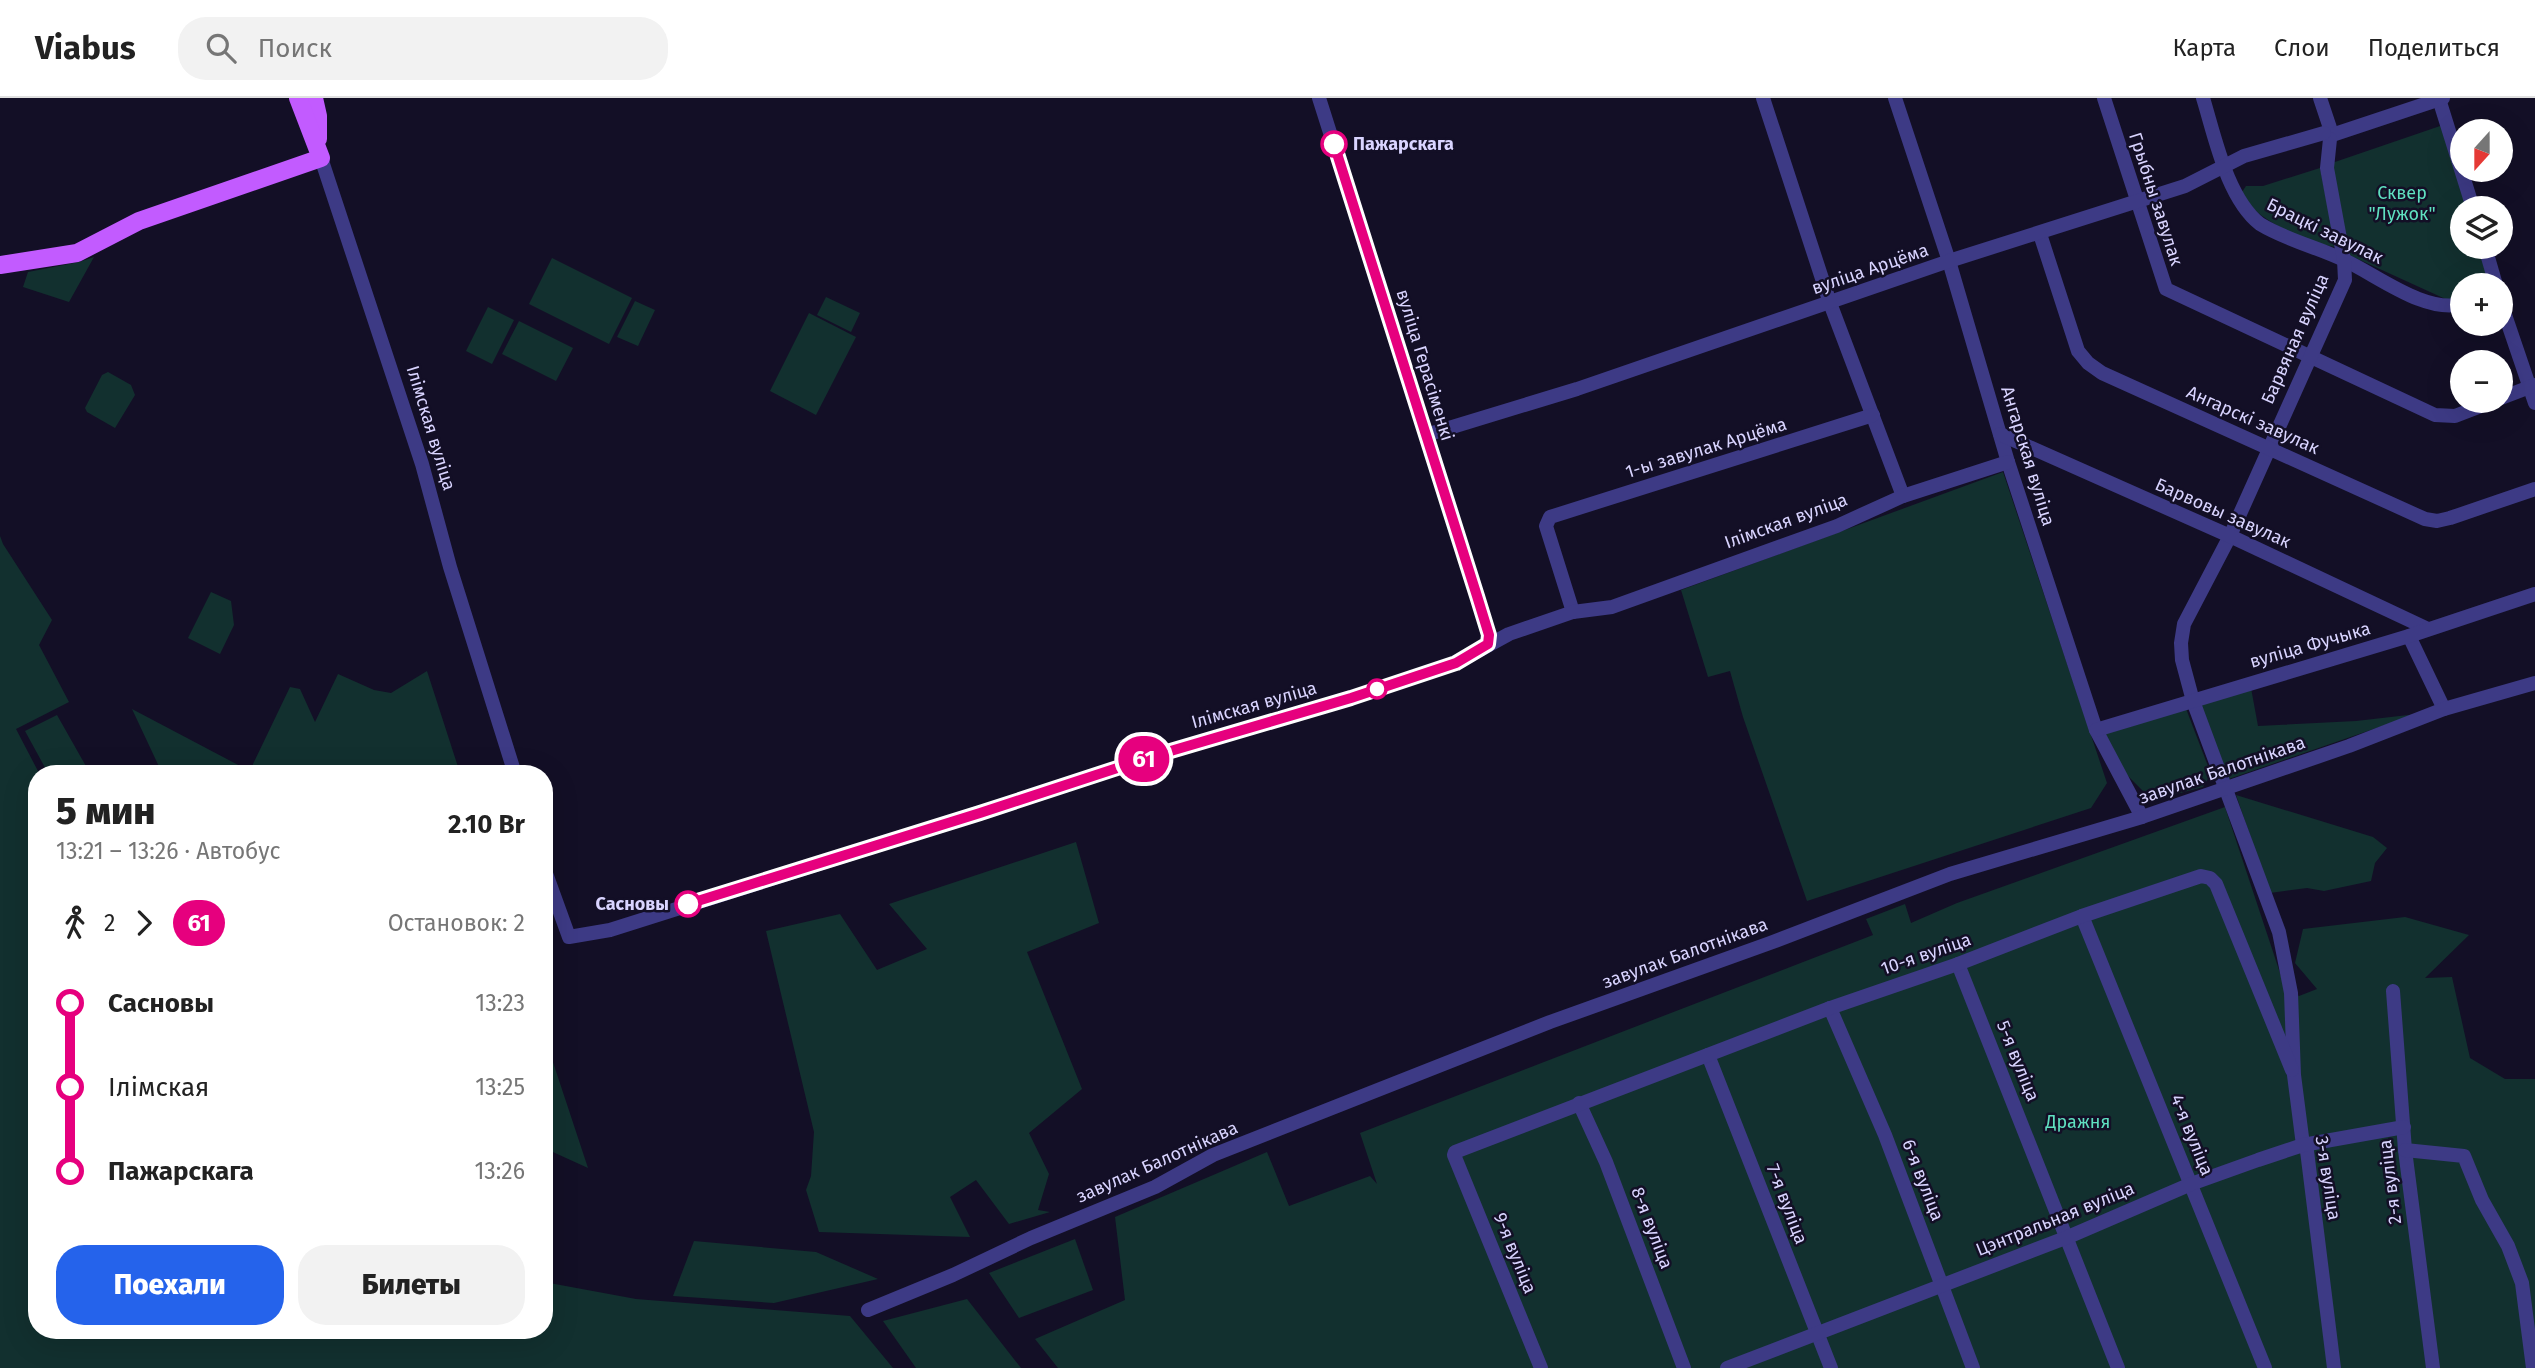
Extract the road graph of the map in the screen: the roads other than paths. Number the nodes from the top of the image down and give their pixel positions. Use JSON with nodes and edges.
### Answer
{"nodes":[{"id":1,"x":298,"y":98,"type":"edge"},
{"id":2,"x":314,"y":98,"type":"edge"},
{"id":3,"x":1319,"y":98,"type":"edge"},
{"id":4,"x":1763,"y":98,"type":"edge"},
{"id":5,"x":1895,"y":98,"type":"edge"},
{"id":6,"x":2104,"y":98,"type":"edge"},
{"id":7,"x":2203,"y":98,"type":"edge"},
{"id":8,"x":2320,"y":98,"type":"edge"},
{"id":9,"x":2441,"y":99,"type":"edge"},
{"id":10,"x":2330,"y":133,"type":"junction"},
{"id":11,"x":319,"y":152,"type":"junction"},
{"id":12,"x":2225,"y":167,"type":"junction"},
{"id":13,"x":2469,"y":196,"type":"edge"},
{"id":14,"x":2136,"y":201,"type":"junction"},
{"id":15,"x":2040,"y":234,"type":"junction"},
{"id":16,"x":2344,"y":260,"type":"junction"},
{"id":17,"x":1949,"y":261,"type":"junction"},
{"id":18,"x":0,"y":265,"type":"edge"},
{"id":19,"x":1830,"y":303,"type":"junction"},
{"id":20,"x":2450,"y":307,"type":"edge"},
{"id":21,"x":2513,"y":334,"type":"edge"},
{"id":22,"x":2309,"y":357,"type":"junction"},
{"id":23,"x":2533,"y":386,"type":"edge"},
{"id":24,"x":2513,"y":394,"type":"edge"},
{"id":25,"x":2535,"y":403,"type":"edge"},
{"id":26,"x":2463,"y":413,"type":"edge"},
{"id":27,"x":1873,"y":415,"type":"junction"},
{"id":28,"x":2000,"y":434,"type":"junction"},
{"id":29,"x":1426,"y":435,"type":"junction"},
{"id":30,"x":2268,"y":447,"type":"junction"},
{"id":31,"x":2008,"y":463,"type":"junction"},
{"id":32,"x":2535,"y":489,"type":"edge"},
{"id":33,"x":1903,"y":496,"type":"junction"},
{"id":34,"x":2230,"y":536,"type":"junction"},
{"id":35,"x":2535,"y":594,"type":"edge"},
{"id":36,"x":1573,"y":612,"type":"junction"},
{"id":37,"x":2428,"y":629,"type":"junction"},
{"id":38,"x":2409,"y":636,"type":"junction"},
{"id":39,"x":1488,"y":644,"type":"junction"},
{"id":40,"x":2535,"y":683,"type":"edge"},
{"id":41,"x":2193,"y":701,"type":"junction"},
{"id":42,"x":2444,"y":709,"type":"junction"},
{"id":43,"x":2096,"y":730,"type":"junction"},
{"id":44,"x":512,"y":765,"type":"edge"},
{"id":45,"x":2226,"y":788,"type":"junction"},
{"id":46,"x":2142,"y":817,"type":"junction"},
{"id":47,"x":553,"y":893,"type":"edge"},
{"id":48,"x":2082,"y":916,"type":"junction"},
{"id":49,"x":1958,"y":964,"type":"junction"},
{"id":50,"x":2393,"y":991,"type":"dead end"},
{"id":51,"x":1830,"y":1008,"type":"junction"},
{"id":52,"x":1708,"y":1055,"type":"junction"},
{"id":53,"x":2294,"y":1075,"type":"junction"},
{"id":54,"x":1580,"y":1103,"type":"junction"},
{"id":55,"x":2403,"y":1127,"type":"junction"},
{"id":56,"x":2303,"y":1145,"type":"junction"},
{"id":57,"x":2405,"y":1150,"type":"junction"},
{"id":58,"x":1455,"y":1152,"type":"joint"},
{"id":59,"x":2192,"y":1184,"type":"junction"},
{"id":60,"x":2068,"y":1237,"type":"junction"},
{"id":61,"x":1941,"y":1285,"type":"junction"},
{"id":62,"x":868,"y":1310,"type":"dead end"},
{"id":63,"x":1817,"y":1334,"type":"junction"},
{"id":64,"x":1541,"y":1368,"type":"edge"},
{"id":65,"x":1684,"y":1368,"type":"edge"},
{"id":66,"x":1727,"y":1368,"type":"edge"},
{"id":67,"x":1831,"y":1368,"type":"edge"},
{"id":68,"x":1973,"y":1368,"type":"edge"},
{"id":69,"x":2118,"y":1368,"type":"edge"},
{"id":70,"x":2265,"y":1368,"type":"edge"},
{"id":71,"x":2334,"y":1368,"type":"edge"},
{"id":72,"x":2433,"y":1368,"type":"edge"},
{"id":73,"x":2533,"y":1368,"type":"edge"}],
"edges":[{"from":1,"to":11,"type":"main road","name":"Ілімская вуліца"},
{"from":2,"to":11,"type":"main road"},
{"from":3,"to":29,"type":"street","name":"вуліца Герасіменкі"},
{"from":4,"to":19,"type":"street"},
{"from":5,"to":17,"type":"street","name":"Ангарская вуліца"},
{"from":6,"to":14,"type":"street","name":"Грыбны завулак"},
{"from":7,"to":12,"type":"street","name":"Брацкі завулак"},
{"from":8,"to":10,"type":"street"},
{"from":9,"to":10,"type":"street","name":"вуліца Арцёма"},
{"from":9,"to":13,"type":"street"},
{"from":10,"to":12,"type":"street","name":"вуліца Арцёма"},
{"from":10,"to":16,"type":"street","name":"Барвяная вуліца"},
{"from":11,"to":18,"type":"main road"},
{"from":11,"to":44,"type":"street","name":"Ілімская вуліца"},
{"from":12,"to":14,"type":"street","name":"вуліца Арцёма"},
{"from":12,"to":16,"type":"street","name":"Брацкі завулак"},
{"from":14,"to":15,"type":"street","name":"вуліца Арцёма"},
{"from":14,"to":22,"type":"street","name":"Грыбны завулак"},
{"from":15,"to":17,"type":"street","name":"вуліца Арцёма"},
{"from":15,"to":30,"type":"street","name":"Ангарскі завулак"},
{"from":16,"to":20,"type":"street","name":"Брацкі завулак"},
{"from":16,"to":22,"type":"street","name":"Барвяная вуліца"},
{"from":17,"to":19,"type":"street","name":"вуліца Арцёма"},
{"from":17,"to":28,"type":"street","name":"Ангарская вуліца"},
{"from":19,"to":27,"type":"street"},
{"from":19,"to":29,"type":"street","name":"вуліца Арцёма"},
{"from":21,"to":23,"type":"street"},
{"from":22,"to":26,"type":"street","name":"Грыбны завулак"},
{"from":22,"to":30,"type":"street","name":"Барвяная вуліца"},
{"from":23,"to":24,"type":"street"},
{"from":23,"to":25,"type":"street"},
{"from":27,"to":33,"type":"street"},
{"from":27,"to":36,"type":"street","name":"1-ы завулак Арцёма"},
{"from":28,"to":31,"type":"street","name":"Ангарская вуліца"},
{"from":28,"to":34,"type":"street","name":"Барвовы завулак"},
{"from":29,"to":39,"type":"street","name":"вуліца Герасіменкі"},
{"from":30,"to":32,"type":"street","name":"Ангарскі завулак"},
{"from":30,"to":34,"type":"street","name":"Барвяная вуліца"},
{"from":31,"to":33,"type":"street","name":"Ілімская вуліца"},
{"from":31,"to":43,"type":"street","name":"Ангарская вуліца"},
{"from":33,"to":36,"type":"street","name":"Ілімская вуліца"},
{"from":34,"to":37,"type":"street","name":"Барвовы завулак"},
{"from":34,"to":41,"type":"street","name":"Барвяная вуліца"},
{"from":35,"to":37,"type":"street","name":"вуліца Фучыка"},
{"from":36,"to":39,"type":"street","name":"Ілімская вуліца"},
{"from":37,"to":38,"type":"street","name":"вуліца Фучыка"},
{"from":38,"to":41,"type":"street","name":"вуліца Фучыка"},
{"from":38,"to":42,"type":"street"},
{"from":39,"to":47,"type":"street","name":"Ілімская вуліца"},
{"from":40,"to":42,"type":"street","name":"завулак Балотнікава"},
{"from":41,"to":43,"type":"street","name":"вуліца Фучыка"},
{"from":41,"to":45,"type":"street","name":"Барвяная вуліца"},
{"from":42,"to":45,"type":"street","name":"завулак Балотнікава"},
{"from":43,"to":46,"type":"street","name":"Ангарская вуліца"},
{"from":45,"to":46,"type":"street","name":"завулак Балотнікава"},
{"from":45,"to":53,"type":"street","name":"3-я вуліца"},
{"from":46,"to":62,"type":"street","name":"завулак Балотнікава"},
{"from":48,"to":49,"type":"street","name":"10-я вуліца"},
{"from":48,"to":53,"type":"street","name":"10-я вуліца"},
{"from":48,"to":59,"type":"street","name":"4-я вуліца"},
{"from":49,"to":51,"type":"street","name":"10-я вуліца"},
{"from":49,"to":60,"type":"street","name":"5-я вуліца"},
{"from":50,"to":55,"type":"street","name":"2-я вуліца"},
{"from":51,"to":52,"type":"street","name":"10-я вуліца"},
{"from":51,"to":61,"type":"street","name":"6-я вуліца"},
{"from":52,"to":54,"type":"street","name":"10-я вуліца"},
{"from":52,"to":63,"type":"street","name":"7-я вуліца"},
{"from":53,"to":56,"type":"street","name":"3-я вуліца"},
{"from":54,"to":58,"type":"street","name":"10-я вуліца"},
{"from":54,"to":65,"type":"street","name":"8-я вуліца"},
{"from":55,"to":56,"type":"street","name":"Цэнтральная вуліца"},
{"from":55,"to":57,"type":"street","name":"2-я вуліца"},
{"from":56,"to":59,"type":"street","name":"Цэнтральная вуліца"},
{"from":56,"to":71,"type":"street","name":"3-я вуліца"},
{"from":57,"to":72,"type":"street","name":"2-я вуліца"},
{"from":57,"to":73,"type":"street"},
{"from":58,"to":64,"type":"street","name":"9-я вуліца"},
{"from":59,"to":60,"type":"street","name":"Цэнтральная вуліца"},
{"from":59,"to":70,"type":"street","name":"4-я вуліца"},
{"from":60,"to":61,"type":"street","name":"Цэнтральная вуліца"},
{"from":60,"to":69,"type":"street","name":"5-я вуліца"},
{"from":61,"to":63,"type":"street","name":"Цэнтральная вуліца"},
{"from":61,"to":68,"type":"street","name":"6-я вуліца"},
{"from":63,"to":66,"type":"street","name":"Цэнтральная вуліца"},
{"from":63,"to":67,"type":"street","name":"7-я вуліца"}]}
